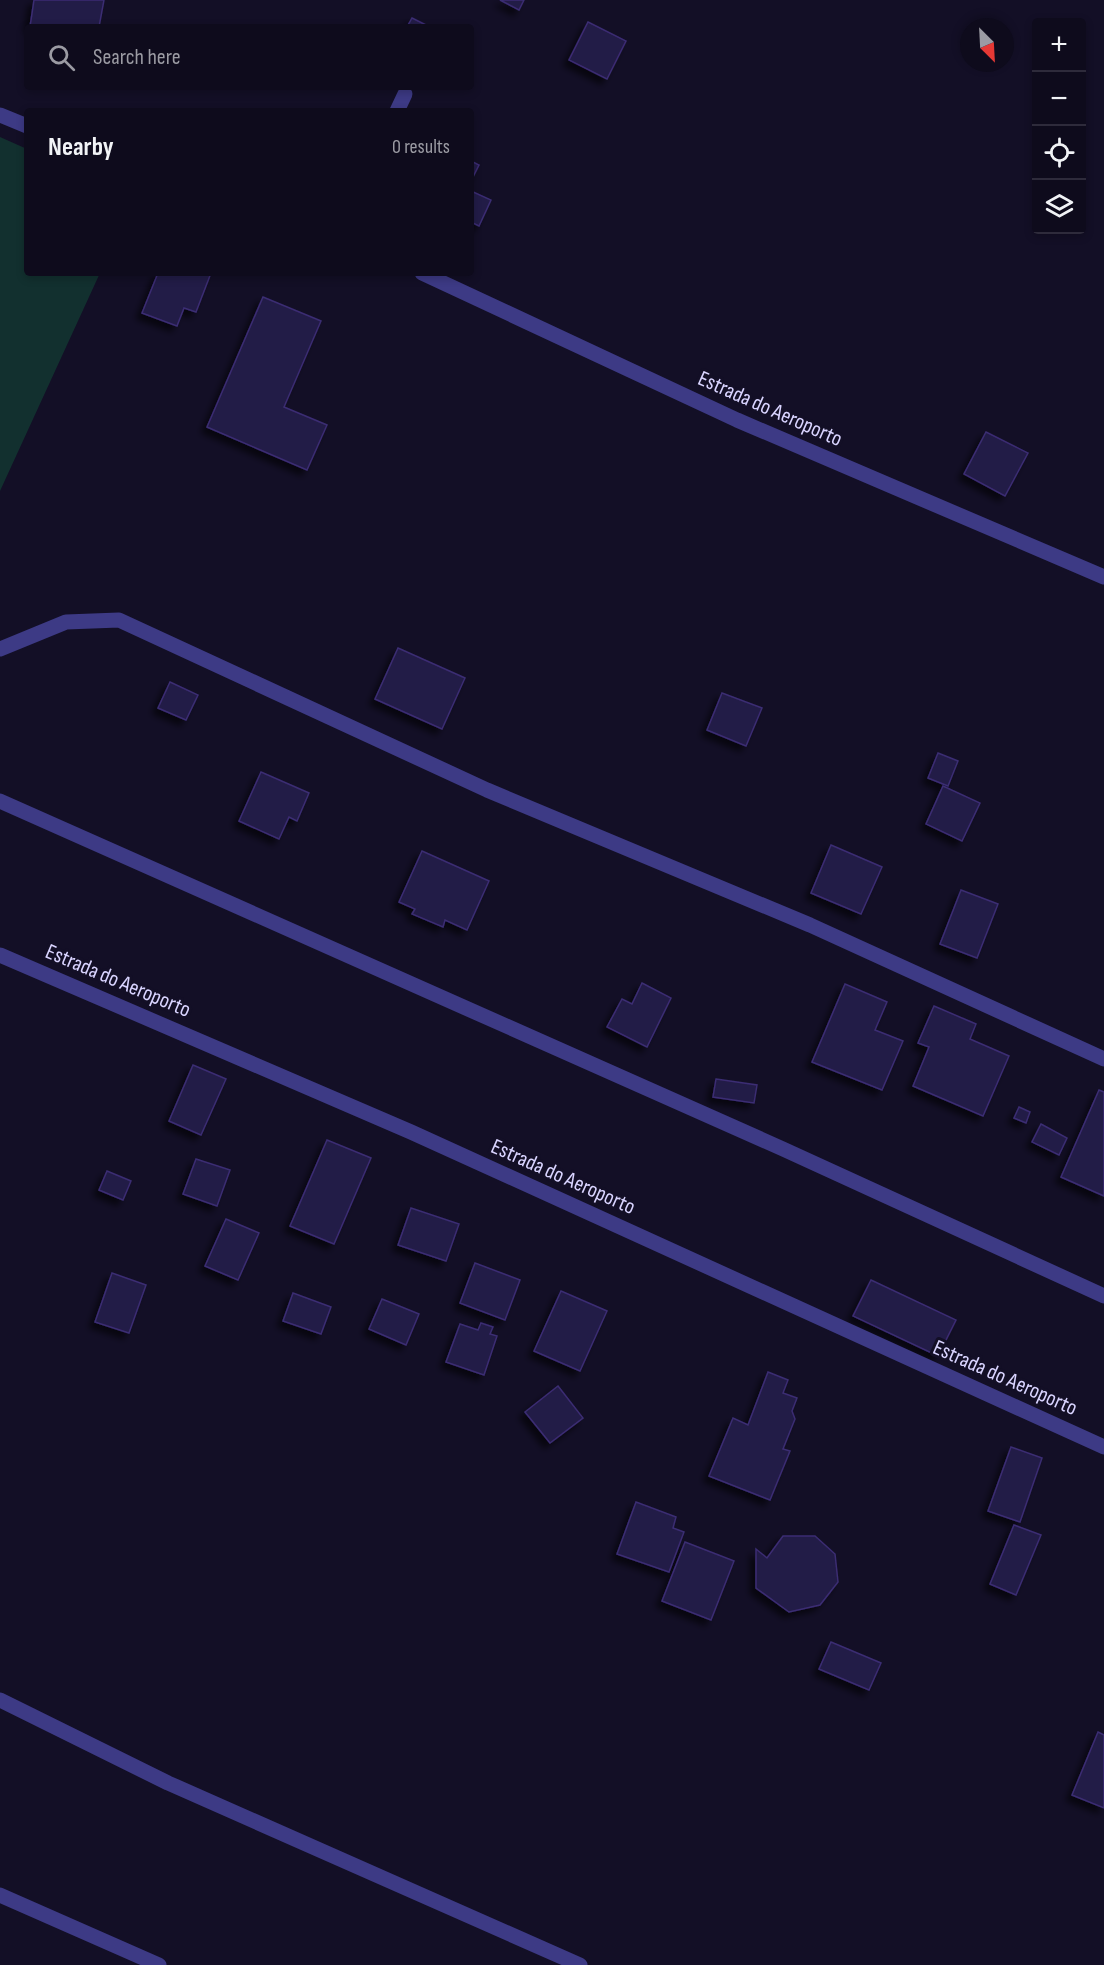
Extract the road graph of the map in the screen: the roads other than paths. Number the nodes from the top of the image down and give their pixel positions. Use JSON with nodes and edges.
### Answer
{"nodes":[{"id":1,"x":405,"y":94,"type":"dead end"},
{"id":2,"x":398,"y":108,"type":"edge"},
{"id":3,"x":0,"y":115,"type":"edge"},
{"id":4,"x":24,"y":125,"type":"edge"},
{"id":5,"x":428,"y":276,"type":"edge"},
{"id":6,"x":1104,"y":578,"type":"edge"},
{"id":7,"x":0,"y":649,"type":"edge"},
{"id":8,"x":0,"y":801,"type":"edge"},
{"id":9,"x":0,"y":955,"type":"edge"},
{"id":10,"x":1104,"y":1059,"type":"edge"},
{"id":11,"x":1104,"y":1296,"type":"edge"},
{"id":12,"x":1104,"y":1447,"type":"edge"},
{"id":13,"x":0,"y":1700,"type":"edge"},
{"id":14,"x":0,"y":1895,"type":"edge"},
{"id":15,"x":159,"y":1965,"type":"edge"},
{"id":16,"x":580,"y":1965,"type":"edge"}],
"edges":[{"from":1,"to":2,"type":"street"},
{"from":3,"to":4,"type":"street"},
{"from":5,"to":6,"type":"street","name":"Estrada do Aeroporto"},
{"from":7,"to":10,"type":"street"},
{"from":8,"to":11,"type":"street"},
{"from":9,"to":12,"type":"street","name":"Estrada do Aeroporto"},
{"from":13,"to":16,"type":"street"},
{"from":14,"to":15,"type":"street"}]}
